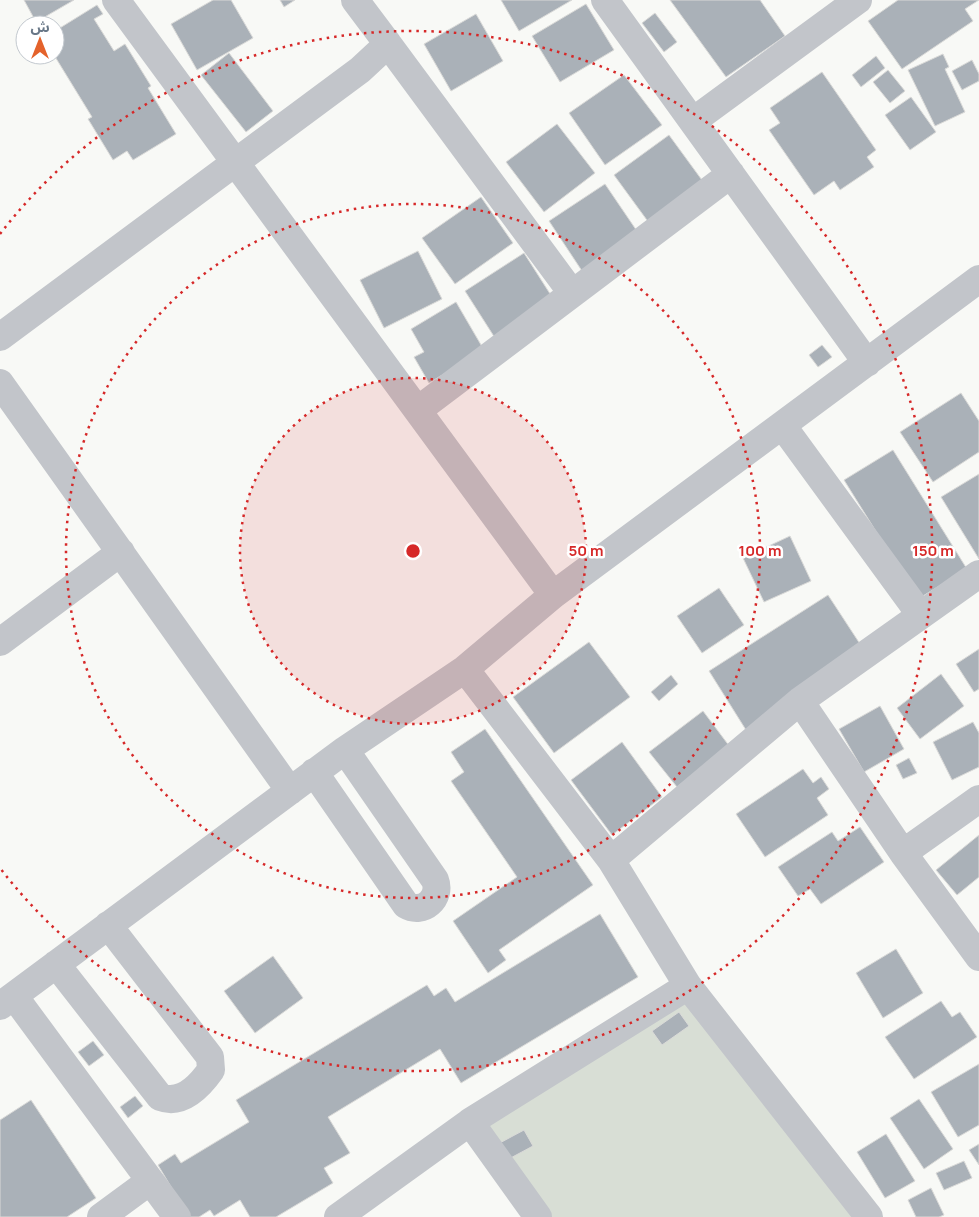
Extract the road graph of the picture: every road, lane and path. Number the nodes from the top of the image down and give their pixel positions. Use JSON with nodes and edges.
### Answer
{"nodes":[{"id":1,"x":116,"y":0,"type":"edge"},
{"id":2,"x":355,"y":0,"type":"edge"},
{"id":3,"x":605,"y":0,"type":"edge"},
{"id":4,"x":858,"y":0,"type":"edge"},
{"id":5,"x":388,"y":44,"type":"junction"},
{"id":6,"x":693,"y":121,"type":"junction"},
{"id":7,"x":235,"y":162,"type":"junction"},
{"id":8,"x":731,"y":174,"type":"junction"},
{"id":9,"x":979,"y":279,"type":"edge"},
{"id":10,"x":572,"y":293,"type":"junction"},
{"id":11,"x":0,"y":337,"type":"edge"},
{"id":12,"x":868,"y":363,"type":"junction"},
{"id":13,"x":0,"y":383,"type":"edge"},
{"id":14,"x":418,"y":410,"type":"junction"},
{"id":15,"x":782,"y":425,"type":"junction"},
{"id":16,"x":120,"y":552,"type":"junction"},
{"id":17,"x":979,"y":574,"type":"edge"},
{"id":18,"x":553,"y":595,"type":"junction"},
{"id":19,"x":920,"y":614,"type":"junction"},
{"id":20,"x":0,"y":642,"type":"edge"},
{"id":21,"x":465,"y":669,"type":"junction"},
{"id":22,"x":800,"y":701,"type":"junction"},
{"id":23,"x":345,"y":750,"type":"junction"},
{"id":24,"x":314,"y":772,"type":"junction"},
{"id":25,"x":290,"y":790,"type":"junction"},
{"id":26,"x":979,"y":799,"type":"edge"},
{"id":27,"x":409,"y":842,"type":"junction"},
{"id":28,"x":904,"y":853,"type":"junction"},
{"id":29,"x":611,"y":860,"type":"junction"},
{"id":30,"x":378,"y":864,"type":"junction"},
{"id":31,"x":108,"y":926,"type":"junction"},
{"id":32,"x":979,"y":957,"type":"edge"},
{"id":33,"x":56,"y":964,"type":"junction"},
{"id":34,"x":688,"y":986,"type":"junction"},
{"id":35,"x":7,"y":1001,"type":"edge"},
{"id":36,"x":470,"y":1122,"type":"junction"},
{"id":37,"x":150,"y":1181,"type":"junction"},
{"id":38,"x":101,"y":1217,"type":"edge"},
{"id":39,"x":177,"y":1217,"type":"edge"},
{"id":40,"x":338,"y":1217,"type":"edge"},
{"id":41,"x":538,"y":1217,"type":"edge"},
{"id":42,"x":869,"y":1217,"type":"edge"}],
"edges":[{"from":1,"to":7,"type":"street"},
{"from":2,"to":5,"type":"street"},
{"from":3,"to":6,"type":"street"},
{"from":4,"to":6,"type":"street"},
{"from":5,"to":7,"type":"street"},
{"from":5,"to":10,"type":"street"},
{"from":6,"to":8,"type":"street"},
{"from":7,"to":11,"type":"street"},
{"from":7,"to":14,"type":"street"},
{"from":8,"to":10,"type":"street"},
{"from":8,"to":12,"type":"street"},
{"from":9,"to":12,"type":"street"},
{"from":10,"to":14,"type":"street"},
{"from":12,"to":15,"type":"street"},
{"from":13,"to":16,"type":"street"},
{"from":14,"to":18,"type":"street"},
{"from":15,"to":18,"type":"street"},
{"from":15,"to":19,"type":"street"},
{"from":16,"to":20,"type":"street"},
{"from":16,"to":25,"type":"street"},
{"from":17,"to":19,"type":"street"},
{"from":18,"to":21,"type":"street"},
{"from":19,"to":22,"type":"street"},
{"from":21,"to":23,"type":"street"},
{"from":21,"to":29,"type":"street"},
{"from":22,"to":28,"type":"street"},
{"from":22,"to":29,"type":"street"},
{"from":23,"to":24,"type":"street"},
{"from":23,"to":27,"type":"street"},
{"from":24,"to":25,"type":"street"},
{"from":24,"to":30,"type":"street"},
{"from":25,"to":31,"type":"street"},
{"from":26,"to":28,"type":"street"},
{"from":27,"to":30,"type":"street"},
{"from":27,"to":30,"type":"street"},
{"from":28,"to":32,"type":"street"},
{"from":29,"to":34,"type":"street"},
{"from":31,"to":33,"type":"street"},
{"from":31,"to":33,"type":"street"},
{"from":33,"to":35,"type":"street"},
{"from":34,"to":36,"type":"street"},
{"from":34,"to":42,"type":"street"},
{"from":35,"to":37,"type":"street"},
{"from":36,"to":40,"type":"street"},
{"from":36,"to":41,"type":"street"},
{"from":37,"to":38,"type":"street"},
{"from":37,"to":39,"type":"street"}]}
